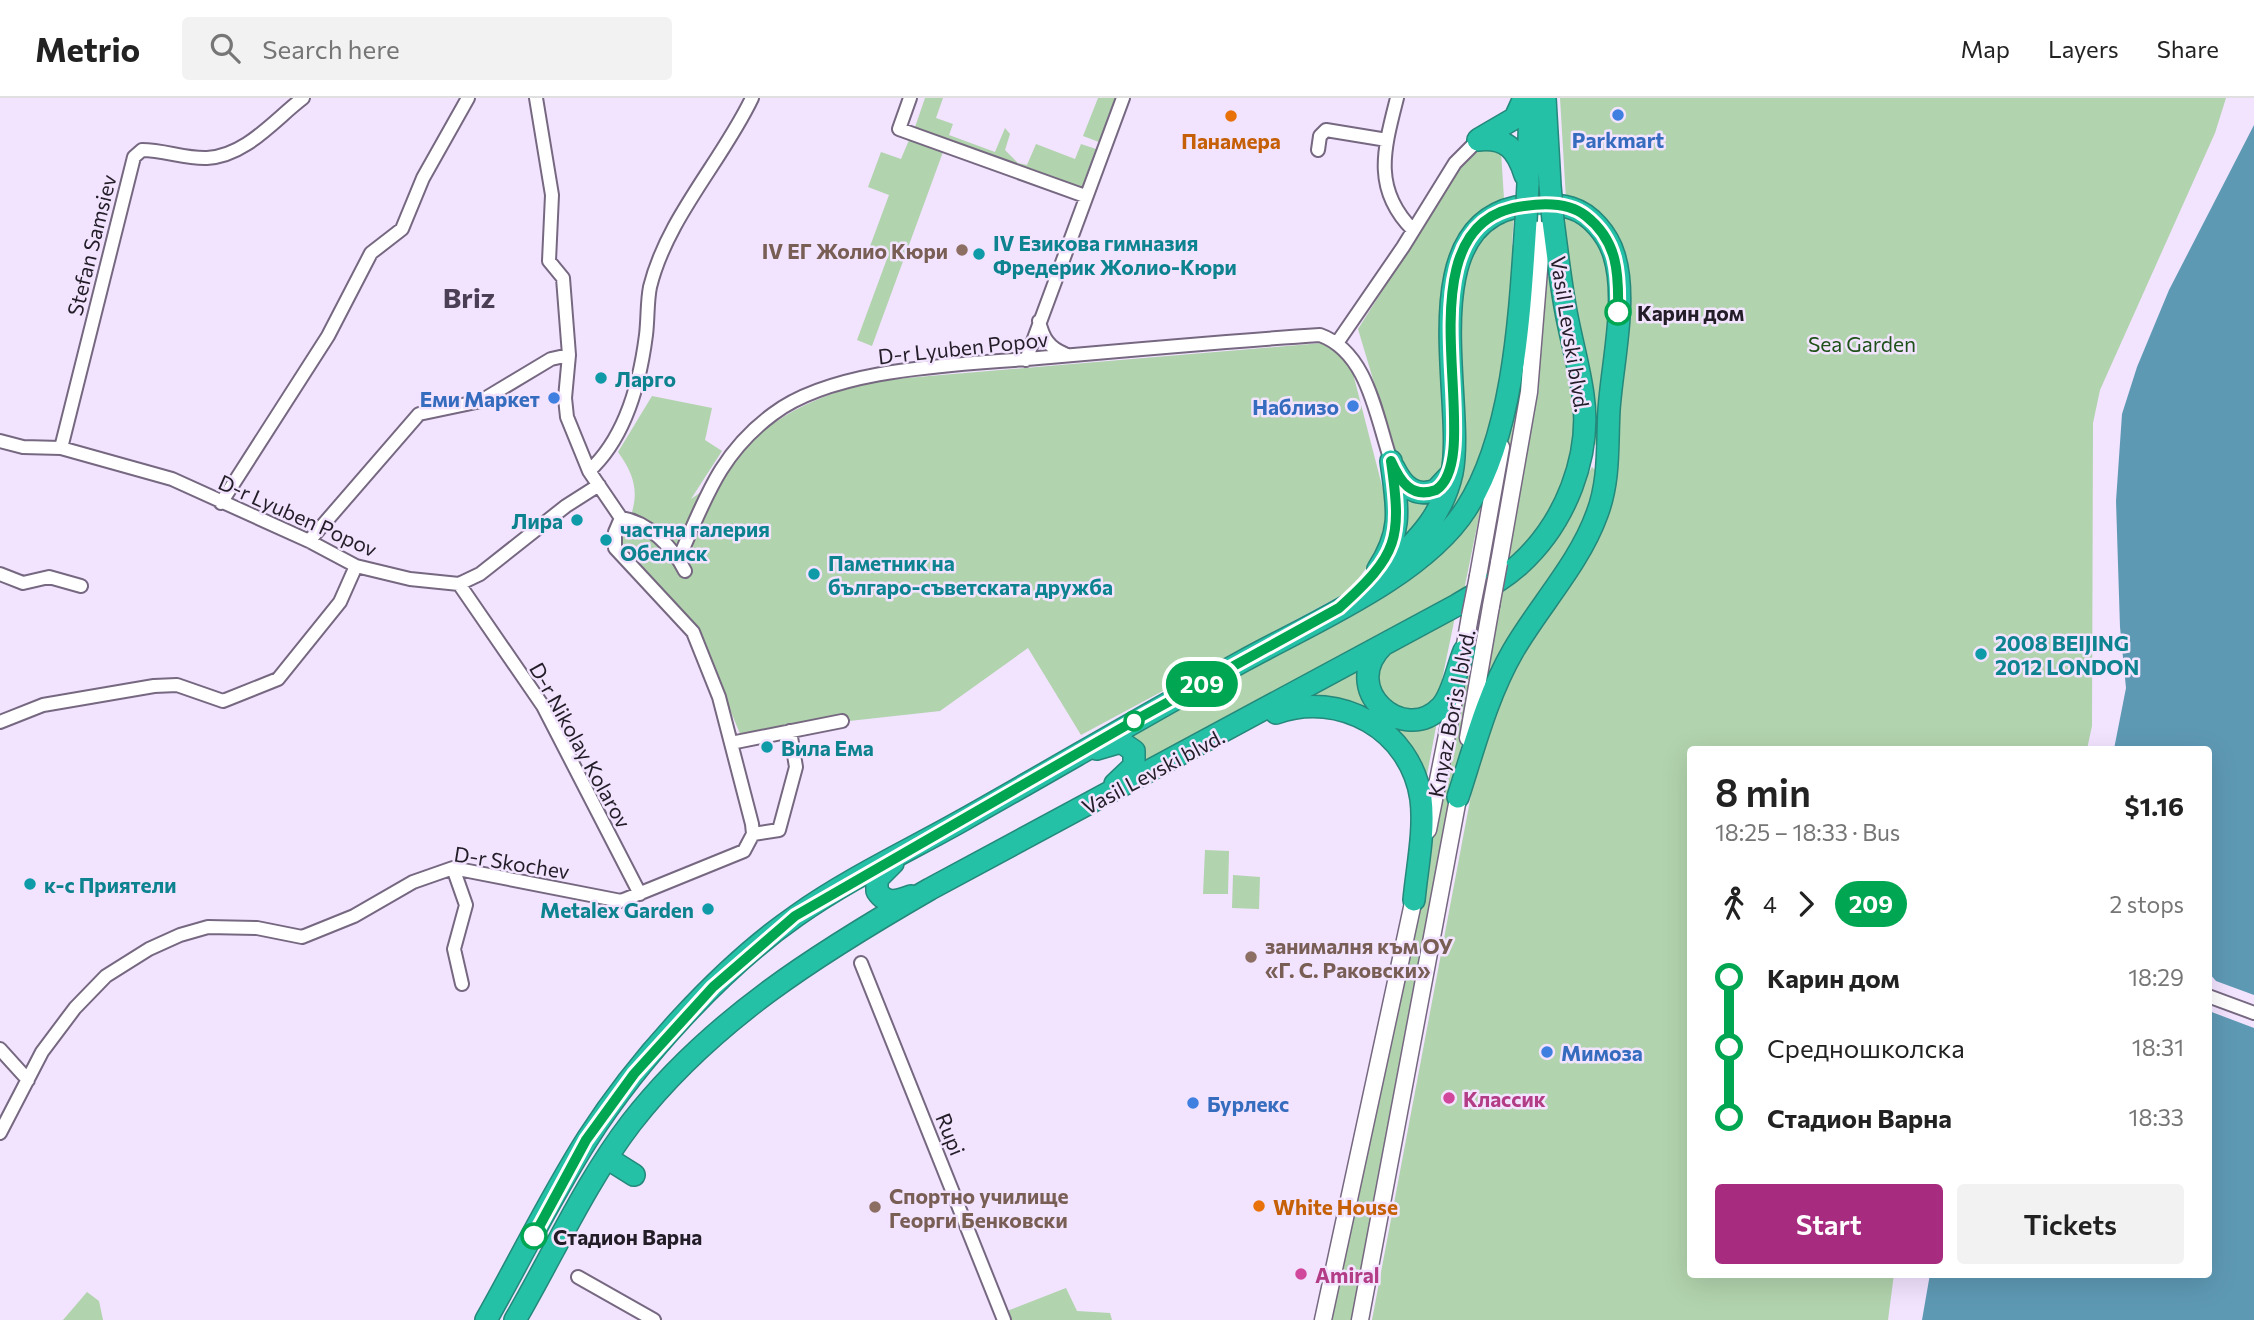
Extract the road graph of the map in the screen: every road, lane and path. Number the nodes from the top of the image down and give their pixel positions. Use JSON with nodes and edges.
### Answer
{"nodes":[{"id":1,"x":303,"y":98,"type":"edge"},
{"id":2,"x":468,"y":98,"type":"edge"},
{"id":3,"x":536,"y":98,"type":"edge"},
{"id":4,"x":752,"y":98,"type":"edge"},
{"id":5,"x":910,"y":98,"type":"edge"},
{"id":6,"x":1124,"y":98,"type":"edge"},
{"id":7,"x":1397,"y":98,"type":"edge"},
{"id":8,"x":1524,"y":98,"type":"edge"},
{"id":9,"x":1530,"y":98,"type":"edge"},
{"id":10,"x":1545,"y":98,"type":"edge"},
{"id":11,"x":1387,"y":140,"type":"junction"},
{"id":12,"x":1478,"y":140,"type":"junction"},
{"id":13,"x":1318,"y":150,"type":"dead end"},
{"id":14,"x":1541,"y":185,"type":"junction"},
{"id":15,"x":1084,"y":196,"type":"junction"},
{"id":16,"x":1541,"y":221,"type":"junction"},
{"id":17,"x":1413,"y":230,"type":"junction"},
{"id":18,"x":1039,"y":320,"type":"junction"},
{"id":19,"x":1337,"y":343,"type":"junction"},
{"id":20,"x":569,"y":355,"type":"junction"},
{"id":21,"x":1069,"y":355,"type":"junction"},
{"id":22,"x":1026,"y":359,"type":"junction"},
{"id":23,"x":1514,"y":365,"type":"junction"},
{"id":24,"x":0,"y":441,"type":"edge"},
{"id":25,"x":1609,"y":441,"type":"junction"},
{"id":26,"x":61,"y":448,"type":"junction"},
{"id":27,"x":1391,"y":461,"type":"junction"},
{"id":28,"x":589,"y":471,"type":"junction"},
{"id":29,"x":1452,"y":473,"type":"junction"},
{"id":30,"x":599,"y":485,"type":"junction"},
{"id":31,"x":221,"y":503,"type":"junction"},
{"id":32,"x":1563,"y":507,"type":"junction"},
{"id":33,"x":621,"y":518,"type":"junction"},
{"id":34,"x":309,"y":541,"type":"junction"},
{"id":35,"x":679,"y":558,"type":"junction"},
{"id":36,"x":356,"y":566,"type":"junction"},
{"id":37,"x":685,"y":571,"type":"dead end"},
{"id":38,"x":0,"y":573,"type":"edge"},
{"id":39,"x":459,"y":583,"type":"junction"},
{"id":40,"x":81,"y":586,"type":"dead end"},
{"id":41,"x":1359,"y":598,"type":"junction"},
{"id":42,"x":1339,"y":608,"type":"junction"},
{"id":43,"x":1383,"y":645,"type":"junction"},
{"id":44,"x":1464,"y":651,"type":"junction"},
{"id":45,"x":842,"y":720,"type":"dead end"},
{"id":46,"x":0,"y":722,"type":"edge"},
{"id":47,"x":1234,"y":727,"type":"junction"},
{"id":48,"x":790,"y":731,"type":"junction"},
{"id":49,"x":730,"y":743,"type":"junction"},
{"id":50,"x":1069,"y":760,"type":"junction"},
{"id":51,"x":1458,"y":797,"type":"junction"},
{"id":52,"x":1092,"y":803,"type":"junction"},
{"id":53,"x":753,"y":834,"type":"junction"},
{"id":54,"x":902,"y":855,"type":"junction"},
{"id":55,"x":453,"y":868,"type":"junction"},
{"id":56,"x":930,"y":889,"type":"junction"},
{"id":57,"x":640,"y":894,"type":"junction"},
{"id":58,"x":1414,"y":900,"type":"junction"},
{"id":59,"x":861,"y":963,"type":"dead end"},
{"id":60,"x":462,"y":984,"type":"dead end"},
{"id":61,"x":2212,"y":997,"type":"edge"},
{"id":62,"x":2254,"y":1013,"type":"edge"},
{"id":63,"x":0,"y":1049,"type":"edge"},
{"id":64,"x":28,"y":1080,"type":"junction"},
{"id":65,"x":0,"y":1133,"type":"edge"},
{"id":66,"x":607,"y":1158,"type":"junction"},
{"id":67,"x":634,"y":1175,"type":"dead end"},
{"id":68,"x":578,"y":1277,"type":"dead end"},
{"id":69,"x":486,"y":1320,"type":"edge"},
{"id":70,"x":515,"y":1320,"type":"edge"},
{"id":71,"x":654,"y":1320,"type":"edge"},
{"id":72,"x":1004,"y":1320,"type":"edge"},
{"id":73,"x":1323,"y":1320,"type":"edge"},
{"id":74,"x":1360,"y":1320,"type":"edge"}],
"edges":[{"from":1,"to":26,"type":"street","name":"Stefan Samsiev"},
{"from":2,"to":31,"type":"street"},
{"from":3,"to":20,"type":"street"},
{"from":4,"to":28,"type":"street"},
{"from":5,"to":15,"type":"street"},
{"from":6,"to":15,"type":"street"},
{"from":7,"to":11,"type":"street"},
{"from":8,"to":12,"type":"highway"},
{"from":9,"to":14,"type":"highway","name":"Knyaz Boris I blvd."},
{"from":10,"to":14,"type":"highway"},
{"from":11,"to":13,"type":"street"},
{"from":11,"to":17,"type":"street"},
{"from":12,"to":14,"type":"highway"},
{"from":12,"to":17,"type":"street"},
{"from":14,"to":16,"type":"highway","name":"Knyaz Boris I blvd.","bridge":true},
{"from":15,"to":18,"type":"street"},
{"from":16,"to":23,"type":"highway","name":"Knyaz Boris I blvd."},
{"from":16,"to":32,"type":"highway","name":"Vasil Levski blvd."},
{"from":16,"to":51,"type":"main road","name":"Knyaz Boris I blvd.","bridge":true},
{"from":17,"to":19,"type":"street"},
{"from":18,"to":21,"type":"street"},
{"from":18,"to":22,"type":"street"},
{"from":19,"to":21,"type":"street","name":"D-r Lyuben Popov"},
{"from":19,"to":27,"type":"street"},
{"from":20,"to":28,"type":"street"},
{"from":20,"to":34,"type":"street"},
{"from":21,"to":22,"type":"street","name":"D-r Lyuben Popov"},
{"from":22,"to":35,"type":"street","name":"D-r Lyuben Popov"},
{"from":23,"to":41,"type":"highway"},
{"from":23,"to":44,"type":"main road","name":"Knyaz Boris I blvd.","bridge":true},
{"from":24,"to":26,"type":"street","name":"D-r Lyuben Popov"},
{"from":25,"to":29,"type":"highway"},
{"from":25,"to":32,"type":"highway"},
{"from":25,"to":51,"type":"highway"},
{"from":26,"to":31,"type":"street","name":"D-r Lyuben Popov"},
{"from":27,"to":29,"type":"highway"},
{"from":27,"to":42,"type":"highway"},
{"from":28,"to":30,"type":"street"},
{"from":29,"to":41,"type":"highway"},
{"from":30,"to":33,"type":"street"},
{"from":30,"to":39,"type":"street"},
{"from":31,"to":34,"type":"street","name":"D-r Lyuben Popov"},
{"from":32,"to":43,"type":"highway","name":"Vasil Levski blvd."},
{"from":33,"to":35,"type":"street"},
{"from":33,"to":49,"type":"street"},
{"from":34,"to":36,"type":"street","name":"D-r Lyuben Popov"},
{"from":35,"to":37,"type":"street"},
{"from":36,"to":39,"type":"street","name":"D-r Lyuben Popov"},
{"from":36,"to":46,"type":"street"},
{"from":38,"to":40,"type":"street"},
{"from":39,"to":57,"type":"street","name":"D-r Nikolay Kolarov"},
{"from":41,"to":42,"type":"highway"},
{"from":42,"to":50,"type":"highway"},
{"from":43,"to":44,"type":"highway"},
{"from":43,"to":47,"type":"highway","name":"Vasil Levski blvd."},
{"from":44,"to":58,"type":"main road","name":"Knyaz Boris I blvd."},
{"from":45,"to":48,"type":"street"},
{"from":47,"to":52,"type":"highway","name":"Vasil Levski blvd."},
{"from":47,"to":58,"type":"highway"},
{"from":48,"to":49,"type":"street"},
{"from":48,"to":53,"type":"street","name":"D-r Skochev"},
{"from":49,"to":53,"type":"street"},
{"from":50,"to":52,"type":"highway"},
{"from":50,"to":54,"type":"highway"},
{"from":51,"to":74,"type":"main road","name":"Knyaz Boris I blvd."},
{"from":52,"to":56,"type":"highway","name":"Vasil Levski blvd."},
{"from":53,"to":57,"type":"street","name":"D-r Skochev"},
{"from":54,"to":56,"type":"highway"},
{"from":54,"to":69,"type":"highway"},
{"from":55,"to":57,"type":"street","name":"D-r Skochev"},
{"from":55,"to":60,"type":"street"},
{"from":55,"to":64,"type":"street","name":"D-r Skochev"},
{"from":56,"to":66,"type":"highway","name":"Vasil Levski blvd."},
{"from":58,"to":73,"type":"main road","name":"Knyaz Boris I blvd."},
{"from":59,"to":72,"type":"street","name":"Rupi"},
{"from":61,"to":62,"type":"street"},
{"from":63,"to":64,"type":"street"},
{"from":64,"to":65,"type":"street","name":"D-r Skochev"},
{"from":66,"to":67,"type":"highway"},
{"from":66,"to":70,"type":"highway","name":"Vasil Levski blvd."},
{"from":68,"to":71,"type":"street"}]}
